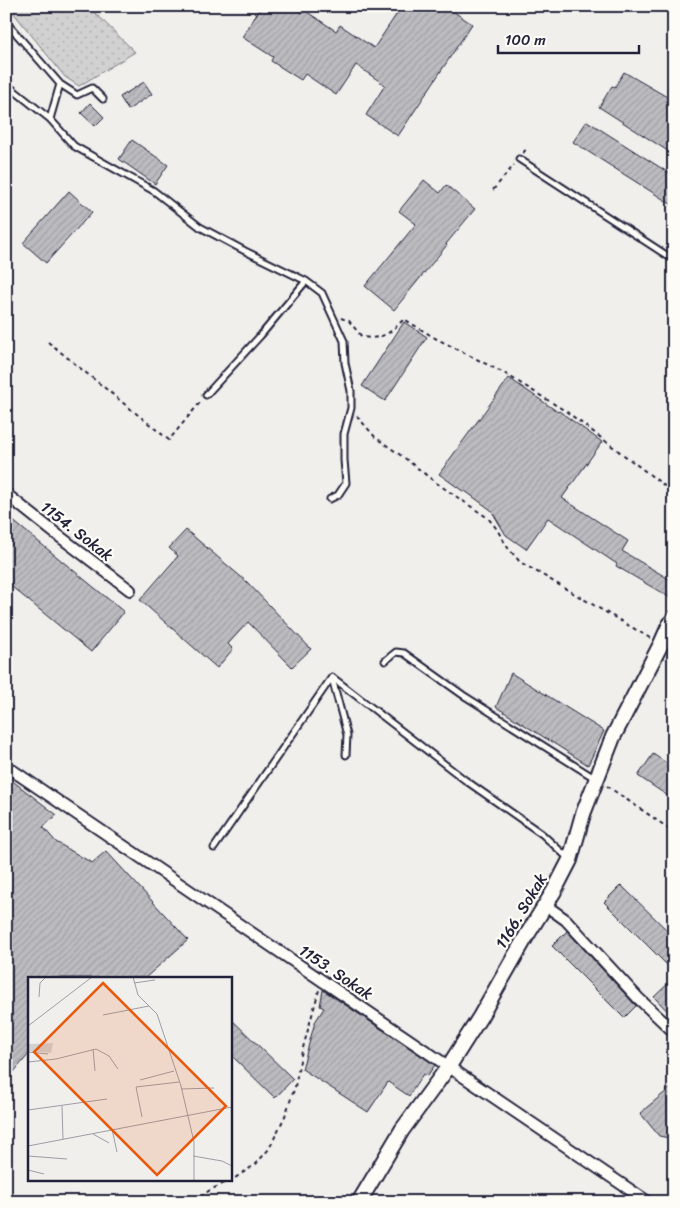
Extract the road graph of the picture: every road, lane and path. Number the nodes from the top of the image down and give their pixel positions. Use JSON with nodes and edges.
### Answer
{"nodes":[{"id":1,"x":6,"y":22,"type":"edge"},
{"id":2,"x":6,"y":84,"type":"edge"},
{"id":3,"x":60,"y":84,"type":"junction"},
{"id":4,"x":103,"y":99,"type":"dead end"},
{"id":5,"x":50,"y":119,"type":"junction"},
{"id":6,"x":528,"y":146,"type":"dead end"},
{"id":7,"x":519,"y":159,"type":"junction"},
{"id":8,"x":493,"y":190,"type":"dead end"},
{"id":9,"x":674,"y":260,"type":"edge"},
{"id":10,"x":306,"y":280,"type":"junction"},
{"id":11,"x":332,"y":314,"type":"junction"},
{"id":12,"x":48,"y":342,"type":"dead end"},
{"id":13,"x":206,"y":395,"type":"joint"},
{"id":14,"x":351,"y":408,"type":"junction"},
{"id":15,"x":13,"y":421,"type":"dead end"},
{"id":16,"x":6,"y":427,"type":"edge"},
{"id":17,"x":674,"y":493,"type":"edge"},
{"id":18,"x":6,"y":494,"type":"edge"},
{"id":19,"x":330,"y":499,"type":"dead end"},
{"id":20,"x":130,"y":590,"type":"dead end"},
{"id":21,"x":674,"y":618,"type":"edge"},
{"id":22,"x":661,"y":644,"type":"junction"},
{"id":23,"x":385,"y":660,"type":"dead end"},
{"id":24,"x":332,"y":677,"type":"junction"},
{"id":25,"x":346,"y":755,"type":"dead end"},
{"id":26,"x":6,"y":766,"type":"edge"},
{"id":27,"x":596,"y":779,"type":"junction"},
{"id":28,"x":674,"y":832,"type":"edge"},
{"id":29,"x":214,"y":848,"type":"dead end"},
{"id":30,"x":570,"y":860,"type":"junction"},
{"id":31,"x":545,"y":906,"type":"junction"},
{"id":32,"x":322,"y":980,"type":"junction"},
{"id":33,"x":674,"y":1032,"type":"edge"},
{"id":34,"x":449,"y":1066,"type":"junction"},
{"id":35,"x":230,"y":1180,"type":"edge"},
{"id":36,"x":231,"y":1180,"type":"edge"},
{"id":37,"x":194,"y":1202,"type":"edge"},
{"id":38,"x":359,"y":1202,"type":"edge"},
{"id":39,"x":648,"y":1202,"type":"edge"}],
"edges":[{"from":1,"to":3,"type":"lane"},
{"from":2,"to":5,"type":"lane"},
{"from":3,"to":4,"type":"lane"},
{"from":3,"to":5,"type":"lane"},
{"from":5,"to":10,"type":"lane"},
{"from":6,"to":7,"type":"path"},
{"from":7,"to":8,"type":"path"},
{"from":7,"to":9,"type":"lane"},
{"from":10,"to":11,"type":"lane"},
{"from":10,"to":13,"type":"lane"},
{"from":11,"to":14,"type":"lane"},
{"from":11,"to":17,"type":"path"},
{"from":12,"to":13,"type":"path"},
{"from":14,"to":19,"type":"lane"},
{"from":14,"to":22,"type":"path"},
{"from":15,"to":16,"type":"path"},
{"from":18,"to":20,"type":"street","name":"1154. Sokak"},
{"from":21,"to":22,"type":"street","name":"1166. Sokak"},
{"from":22,"to":27,"type":"street","name":"1166. Sokak"},
{"from":23,"to":27,"type":"lane"},
{"from":24,"to":25,"type":"lane"},
{"from":24,"to":29,"type":"lane"},
{"from":24,"to":30,"type":"lane"},
{"from":26,"to":32,"type":"street","name":"1153. Sokak"},
{"from":27,"to":28,"type":"path"},
{"from":27,"to":30,"type":"street","name":"1166. Sokak"},
{"from":30,"to":31,"type":"street","name":"1166. Sokak"},
{"from":31,"to":33,"type":"street"},
{"from":31,"to":34,"type":"street","name":"1166. Sokak"},
{"from":32,"to":34,"type":"street","name":"1153. Sokak"},
{"from":32,"to":36,"type":"path"},
{"from":34,"to":38,"type":"street","name":"1166. Sokak"},
{"from":34,"to":39,"type":"street","name":"1153. Sokak"},
{"from":35,"to":37,"type":"path"}]}
